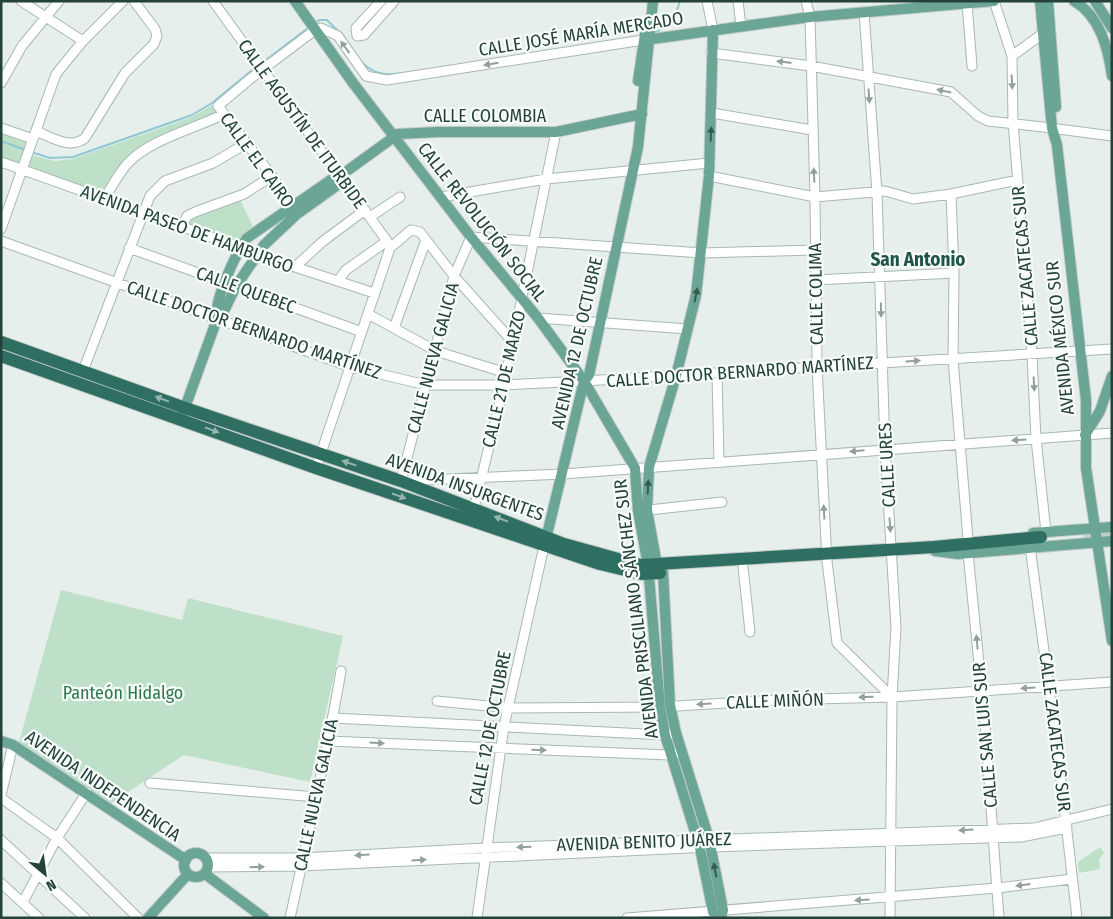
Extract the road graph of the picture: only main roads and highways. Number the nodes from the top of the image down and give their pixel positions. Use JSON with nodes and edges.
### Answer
{"nodes":[{"id":1,"x":295,"y":1,"type":"edge"},
{"id":2,"x":647,"y":1,"type":"edge"},
{"id":3,"x":653,"y":1,"type":"edge"},
{"id":4,"x":994,"y":1,"type":"edge"},
{"id":5,"x":1040,"y":1,"type":"edge"},
{"id":6,"x":1048,"y":1,"type":"edge"},
{"id":7,"x":1074,"y":1,"type":"edge"},
{"id":8,"x":1104,"y":1,"type":"edge"},
{"id":9,"x":1091,"y":2,"type":"edge"},
{"id":10,"x":1112,"y":20,"type":"edge"},
{"id":11,"x":1112,"y":28,"type":"edge"},
{"id":12,"x":713,"y":30,"type":"junction"},
{"id":13,"x":647,"y":36,"type":"junction"},
{"id":14,"x":1045,"y":37,"type":"junction"},
{"id":15,"x":1112,"y":48,"type":"edge"},
{"id":16,"x":1112,"y":76,"type":"edge"},
{"id":17,"x":638,"y":115,"type":"junction"},
{"id":18,"x":1055,"y":128,"type":"junction"},
{"id":19,"x":394,"y":136,"type":"junction"},
{"id":20,"x":1057,"y":145,"type":"junction"},
{"id":21,"x":295,"y":211,"type":"junction"},
{"id":22,"x":230,"y":284,"type":"junction"},
{"id":23,"x":1,"y":342,"type":"edge"},
{"id":24,"x":37,"y":355,"type":"junction"},
{"id":25,"x":1,"y":356,"type":"edge"},
{"id":26,"x":33,"y":368,"type":"junction"},
{"id":27,"x":1112,"y":376,"type":"edge"},
{"id":28,"x":102,"y":378,"type":"junction"},
{"id":29,"x":584,"y":381,"type":"junction"},
{"id":30,"x":1104,"y":398,"type":"junction"},
{"id":31,"x":1086,"y":400,"type":"junction"},
{"id":32,"x":183,"y":414,"type":"junction"},
{"id":33,"x":1085,"y":435,"type":"junction"},
{"id":34,"x":635,"y":468,"type":"joint"},
{"id":35,"x":643,"y":511,"type":"junction"},
{"id":36,"x":1112,"y":527,"type":"edge"},
{"id":37,"x":1093,"y":528,"type":"junction"},
{"id":38,"x":1044,"y":539,"type":"junction"},
{"id":39,"x":545,"y":541,"type":"junction"},
{"id":40,"x":1112,"y":541,"type":"edge"},
{"id":41,"x":1095,"y":542,"type":"junction"},
{"id":42,"x":934,"y":549,"type":"junction"},
{"id":43,"x":826,"y":556,"type":"junction"},
{"id":44,"x":654,"y":569,"type":"junction"},
{"id":45,"x":1112,"y":641,"type":"edge"},
{"id":46,"x":665,"y":706,"type":"junction"},
{"id":47,"x":1,"y":741,"type":"edge"},
{"id":48,"x":704,"y":844,"type":"junction"},
{"id":49,"x":186,"y":860,"type":"junction"},
{"id":50,"x":206,"y":867,"type":"junction"},
{"id":51,"x":188,"y":874,"type":"junction"},
{"id":52,"x":719,"y":914,"type":"edge"},
{"id":53,"x":148,"y":918,"type":"edge"},
{"id":54,"x":264,"y":918,"type":"edge"}],
"edges":[{"from":1,"to":19,"type":"main road","name":"CALLE REVOLUCIÓN SOCIAL"},
{"from":2,"to":13,"type":"main road","name":"AVENIDA 12 DE OCTUBRE"},
{"from":3,"to":13,"type":"main road","name":"AVENIDA 12 DE OCTUBRE"},
{"from":4,"to":12,"type":"main road","name":"CALLE JOSÉ MARÍA MERCADO"},
{"from":5,"to":14,"type":"main road","name":"AVENIDA MÉXICO SUR"},
{"from":6,"to":18,"type":"main road","name":"AVENIDA MÉXICO SUR"},
{"from":7,"to":16,"type":"main road"},
{"from":8,"to":10,"type":"main road"},
{"from":9,"to":11,"type":"main road"},
{"from":9,"to":15,"type":"main road"},
{"from":12,"to":13,"type":"main road","name":"CALLE JOSÉ MARÍA MERCADO"},
{"from":35,"to":12,"type":"main road","name":"AVENIDA PRISCILIANO SÁNCHEZ SUR","one_way":true},
{"from":13,"to":17,"type":"main road","name":"AVENIDA 12 DE OCTUBRE"},
{"from":14,"to":18,"type":"main road","name":"AVENIDA MÉXICO SUR"},
{"from":14,"to":20,"type":"main road"},
{"from":17,"to":19,"type":"main road","name":"CALLE COLOMBIA"},
{"from":17,"to":29,"type":"main road","name":"AVENIDA 12 DE OCTUBRE"},
{"from":18,"to":20,"type":"main road","name":"AVENIDA MÉXICO SUR"},
{"from":19,"to":21,"type":"main road"},
{"from":19,"to":29,"type":"main road","name":"CALLE REVOLUCIÓN SOCIAL"},
{"from":20,"to":31,"type":"main road","name":"AVENIDA MÉXICO SUR"},
{"from":21,"to":22,"type":"main road"},
{"from":21,"to":22,"type":"main road"},
{"from":22,"to":32,"type":"main road"},
{"from":23,"to":24,"type":"highway","name":"AVENIDA INSURGENTES"},
{"from":24,"to":26,"type":"highway"},
{"from":24,"to":28,"type":"highway","name":"AVENIDA INSURGENTES"},
{"from":25,"to":26,"type":"highway","name":"AVENIDA INSURGENTES"},
{"from":26,"to":28,"type":"highway"},
{"from":26,"to":32,"type":"highway","name":"AVENIDA INSURGENTES"},
{"from":27,"to":30,"type":"main road"},
{"from":32,"to":28,"type":"highway","name":"AVENIDA INSURGENTES","one_way":true},
{"from":29,"to":34,"type":"main road","name":"CALLE REVOLUCIÓN SOCIAL"},
{"from":29,"to":39,"type":"main road","name":"AVENIDA 12 DE OCTUBRE"},
{"from":30,"to":31,"type":"main road"},
{"from":30,"to":33,"type":"main road"},
{"from":31,"to":33,"type":"main road","name":"AVENIDA MÉXICO SUR"},
{"from":32,"to":39,"type":"highway","name":"AVENIDA INSURGENTES","one_way":true},
{"from":39,"to":32,"type":"highway","name":"AVENIDA INSURGENTES","one_way":true},
{"from":33,"to":37,"type":"main road","name":"AVENIDA MÉXICO SUR"},
{"from":34,"to":35,"type":"main road","name":"AVENIDA PRISCILIANO SÁNCHEZ SUR"},
{"from":35,"to":44,"type":"main road","name":"AVENIDA PRISCILIANO SÁNCHEZ SUR"},
{"from":36,"to":37,"type":"main road","name":"AVENIDA INSURGENTES"},
{"from":37,"to":38,"type":"main road","name":"AVENIDA INSURGENTES"},
{"from":37,"to":41,"type":"main road","name":"AVENIDA MÉXICO SUR"},
{"from":38,"to":41,"type":"main road"},
{"from":38,"to":42,"type":"highway","name":"AVENIDA INSURGENTES"},
{"from":38,"to":42,"type":"main road","name":"AVENIDA INSURGENTES"},
{"from":38,"to":42,"type":"main road","name":"AVENIDA INSURGENTES"},
{"from":39,"to":44,"type":"highway","name":"AVENIDA INSURGENTES"},
{"from":40,"to":41,"type":"main road"},
{"from":41,"to":45,"type":"main road","name":"AVENIDA MÉXICO SUR"},
{"from":42,"to":43,"type":"highway","name":"AVENIDA INSURGENTES"},
{"from":43,"to":44,"type":"highway","name":"AVENIDA INSURGENTES"},
{"from":43,"to":44,"type":"highway","name":"AVENIDA INSURGENTES"},
{"from":44,"to":46,"type":"main road","name":"AVENIDA PRISCILIANO SÁNCHEZ SUR"},
{"from":44,"to":46,"type":"main road","name":"AVENIDA PRISCILIANO SÁNCHEZ SUR"},
{"from":46,"to":48,"type":"main road","name":"AVENIDA PRISCILIANO SÁNCHEZ SUR"},
{"from":46,"to":48,"type":"main road","name":"AVENIDA PRISCILIANO SÁNCHEZ SUR"},
{"from":47,"to":49,"type":"main road","name":"AVENIDA INDEPENDENCIA"},
{"from":48,"to":52,"type":"main road","name":"AVENIDA PRISCILIANO SÁNCHEZ SUR"},
{"from":49,"to":50,"type":"main road"},
{"from":49,"to":51,"type":"main road"},
{"from":50,"to":51,"type":"main road"},
{"from":50,"to":54,"type":"main road"},
{"from":51,"to":53,"type":"main road"}]}
